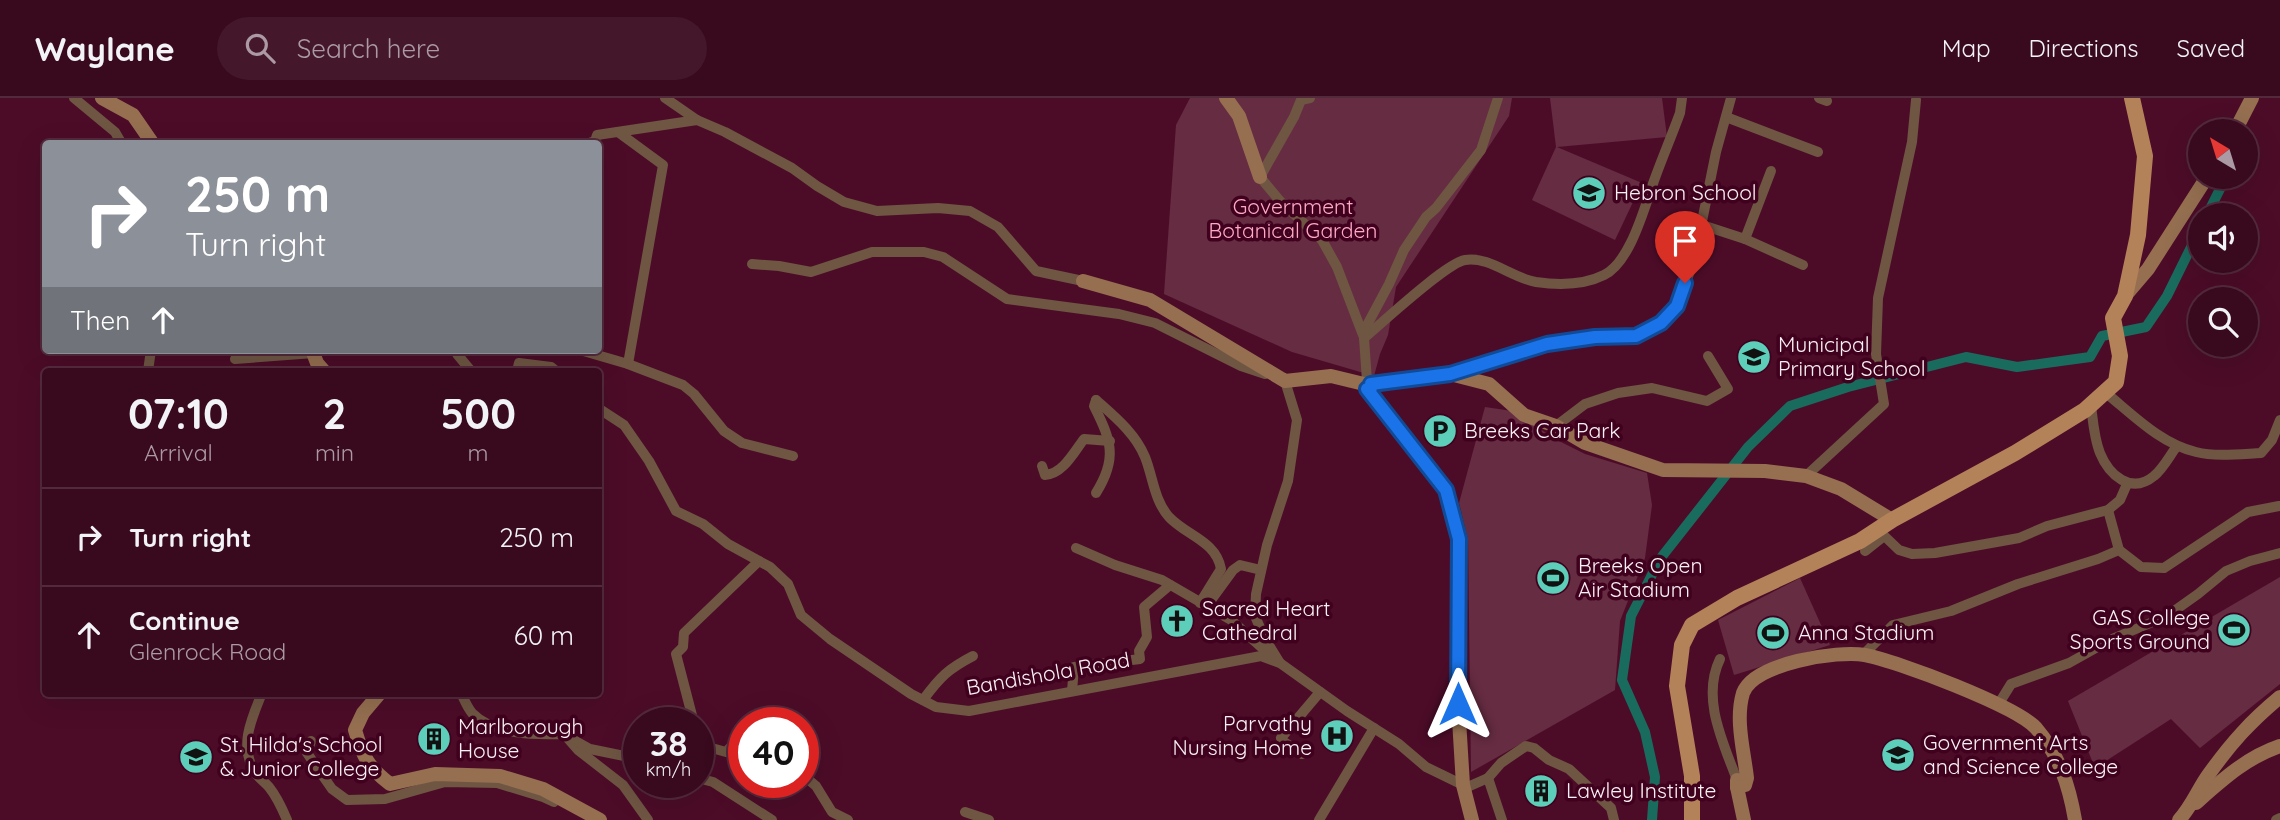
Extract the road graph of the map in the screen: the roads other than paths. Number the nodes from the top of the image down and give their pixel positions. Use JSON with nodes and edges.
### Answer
{"nodes":[{"id":1,"x":74,"y":98,"type":"edge"},
{"id":2,"x":102,"y":98,"type":"edge"},
{"id":3,"x":665,"y":98,"type":"edge"},
{"id":4,"x":1226,"y":98,"type":"edge"},
{"id":5,"x":1310,"y":98,"type":"edge"},
{"id":6,"x":1499,"y":98,"type":"edge"},
{"id":7,"x":1682,"y":98,"type":"edge"},
{"id":8,"x":1731,"y":98,"type":"edge"},
{"id":9,"x":2132,"y":98,"type":"edge"},
{"id":10,"x":1916,"y":100,"type":"dead end"},
{"id":11,"x":2250,"y":103,"type":"edge"},
{"id":12,"x":1726,"y":117,"type":"junction"},
{"id":13,"x":2242,"y":119,"type":"edge"},
{"id":14,"x":697,"y":120,"type":"junction"},
{"id":15,"x":618,"y":132,"type":"junction"},
{"id":16,"x":120,"y":140,"type":"edge"},
{"id":17,"x":150,"y":140,"type":"edge"},
{"id":18,"x":595,"y":140,"type":"edge"},
{"id":19,"x":1818,"y":152,"type":"dead end"},
{"id":20,"x":1771,"y":171,"type":"dead end"},
{"id":21,"x":1259,"y":177,"type":"junction"},
{"id":22,"x":2199,"y":189,"type":"edge"},
{"id":23,"x":1702,"y":225,"type":"junction"},
{"id":24,"x":1745,"y":239,"type":"junction"},
{"id":25,"x":752,"y":264,"type":"dead end"},
{"id":26,"x":1803,"y":265,"type":"dead end"},
{"id":27,"x":1083,"y":281,"type":"joint"},
{"id":28,"x":2123,"y":300,"type":"junction"},
{"id":29,"x":1364,"y":338,"type":"junction"},
{"id":30,"x":291,"y":354,"type":"edge"},
{"id":31,"x":457,"y":354,"type":"edge"},
{"id":32,"x":594,"y":354,"type":"edge"},
{"id":33,"x":1708,"y":356,"type":"dead end"},
{"id":34,"x":235,"y":359,"type":"dead end"},
{"id":35,"x":628,"y":364,"type":"junction"},
{"id":36,"x":469,"y":368,"type":"edge"},
{"id":37,"x":518,"y":368,"type":"edge"},
{"id":38,"x":552,"y":368,"type":"edge"},
{"id":39,"x":1450,"y":374,"type":"junction"},
{"id":40,"x":1285,"y":381,"type":"junction"},
{"id":41,"x":1368,"y":385,"type":"junction"},
{"id":42,"x":2111,"y":388,"type":"junction"},
{"id":43,"x":2091,"y":405,"type":"junction"},
{"id":44,"x":602,"y":411,"type":"edge"},
{"id":45,"x":2280,"y":420,"type":"edge"},
{"id":46,"x":1556,"y":426,"type":"junction"},
{"id":47,"x":1110,"y":442,"type":"junction"},
{"id":48,"x":2177,"y":446,"type":"junction"},
{"id":49,"x":793,"y":456,"type":"dead end"},
{"id":50,"x":1042,"y":466,"type":"dead end"},
{"id":51,"x":1806,"y":476,"type":"junction"},
{"id":52,"x":2127,"y":484,"type":"junction"},
{"id":53,"x":1096,"y":492,"type":"dead end"},
{"id":54,"x":2279,"y":506,"type":"edge"},
{"id":55,"x":2108,"y":510,"type":"junction"},
{"id":56,"x":1892,"y":520,"type":"junction"},
{"id":57,"x":1881,"y":533,"type":"junction"},
{"id":58,"x":1076,"y":548,"type":"dead end"},
{"id":59,"x":2119,"y":550,"type":"junction"},
{"id":60,"x":1865,"y":551,"type":"dead end"},
{"id":61,"x":2280,"y":553,"type":"edge"},
{"id":62,"x":759,"y":561,"type":"junction"},
{"id":63,"x":1261,"y":570,"type":"junction"},
{"id":64,"x":1170,"y":585,"type":"junction"},
{"id":65,"x":1203,"y":605,"type":"junction"},
{"id":66,"x":1863,"y":655,"type":"junction"},
{"id":67,"x":974,"y":656,"type":"dead end"},
{"id":68,"x":1720,"y":659,"type":"dead end"},
{"id":69,"x":1280,"y":663,"type":"junction"},
{"id":70,"x":1072,"y":691,"type":"junction"},
{"id":71,"x":1320,"y":692,"type":"junction"},
{"id":72,"x":260,"y":697,"type":"edge"},
{"id":73,"x":377,"y":697,"type":"edge"},
{"id":74,"x":463,"y":697,"type":"edge"},
{"id":75,"x":2280,"y":697,"type":"edge"},
{"id":76,"x":923,"y":700,"type":"junction"},
{"id":77,"x":1998,"y":705,"type":"junction"},
{"id":78,"x":690,"y":707,"type":"edge"},
{"id":79,"x":1374,"y":728,"type":"junction"},
{"id":80,"x":564,"y":734,"type":"junction"},
{"id":81,"x":311,"y":741,"type":"dead end"},
{"id":82,"x":2280,"y":746,"type":"edge"},
{"id":83,"x":1302,"y":754,"type":"dead end"},
{"id":84,"x":623,"y":756,"type":"edge"},
{"id":85,"x":1488,"y":778,"type":"junction"},
{"id":86,"x":714,"y":783,"type":"edge"},
{"id":87,"x":1737,"y":783,"type":"junction"},
{"id":88,"x":1463,"y":787,"type":"junction"},
{"id":89,"x":819,"y":791,"type":"edge"},
{"id":90,"x":2190,"y":808,"type":"junction"},
{"id":91,"x":965,"y":812,"type":"dead end"},
{"id":92,"x":287,"y":820,"type":"edge"},
{"id":93,"x":587,"y":820,"type":"edge"},
{"id":94,"x":600,"y":820,"type":"edge"},
{"id":95,"x":648,"y":820,"type":"edge"},
{"id":96,"x":772,"y":820,"type":"edge"},
{"id":97,"x":848,"y":820,"type":"edge"},
{"id":98,"x":989,"y":820,"type":"edge"},
{"id":99,"x":1319,"y":820,"type":"edge"},
{"id":100,"x":1472,"y":820,"type":"edge"},
{"id":101,"x":1502,"y":820,"type":"edge"},
{"id":102,"x":1614,"y":820,"type":"edge"},
{"id":103,"x":1692,"y":820,"type":"edge"},
{"id":104,"x":1744,"y":820,"type":"edge"},
{"id":105,"x":2075,"y":820,"type":"edge"},
{"id":106,"x":2179,"y":820,"type":"edge"}],
"edges":[{"from":1,"to":16,"type":"street"},
{"from":2,"to":17,"type":"street"},
{"from":3,"to":14,"type":"street"},
{"from":4,"to":21,"type":"street"},
{"from":5,"to":21,"type":"street"},
{"from":6,"to":29,"type":"street"},
{"from":7,"to":29,"type":"street"},
{"from":8,"to":12,"type":"street"},
{"from":9,"to":28,"type":"main road"},
{"from":10,"to":51,"type":"street"},
{"from":11,"to":13,"type":"street"},
{"from":12,"to":19,"type":"street"},
{"from":12,"to":23,"type":"street"},
{"from":14,"to":15,"type":"street"},
{"from":14,"to":27,"type":"street"},
{"from":15,"to":18,"type":"street"},
{"from":15,"to":35,"type":"street"},
{"from":20,"to":24,"type":"street"},
{"from":21,"to":29,"type":"street"},
{"from":22,"to":28,"type":"street"},
{"from":23,"to":24,"type":"street"},
{"from":23,"to":39,"type":"street"},
{"from":24,"to":26,"type":"street"},
{"from":25,"to":40,"type":"street"},
{"from":27,"to":40,"type":"street"},
{"from":28,"to":42,"type":"main road"},
{"from":29,"to":41,"type":"street"},
{"from":30,"to":34,"type":"street"},
{"from":31,"to":36,"type":"street"},
{"from":32,"to":35,"type":"street"},
{"from":33,"to":46,"type":"street"},
{"from":35,"to":49,"type":"street"},
{"from":37,"to":38,"type":"street"},
{"from":39,"to":41,"type":"street"},
{"from":39,"to":46,"type":"street"},
{"from":40,"to":41,"type":"street"},
{"from":40,"to":63,"type":"street"},
{"from":41,"to":88,"type":"street"},
{"from":42,"to":43,"type":"main road"},
{"from":42,"to":48,"type":"street"},
{"from":43,"to":52,"type":"street"},
{"from":43,"to":56,"type":"main road"},
{"from":44,"to":62,"type":"street","name":"Bandishola Road"},
{"from":45,"to":48,"type":"street"},
{"from":46,"to":51,"type":"street"},
{"from":47,"to":50,"type":"street"},
{"from":47,"to":53,"type":"street"},
{"from":47,"to":65,"type":"street"},
{"from":48,"to":52,"type":"street"},
{"from":51,"to":56,"type":"street"},
{"from":52,"to":55,"type":"street"},
{"from":54,"to":59,"type":"street"},
{"from":55,"to":57,"type":"street"},
{"from":55,"to":59,"type":"street"},
{"from":56,"to":57,"type":"main road"},
{"from":57,"to":60,"type":"street"},
{"from":57,"to":103,"type":"main road"},
{"from":58,"to":64,"type":"street"},
{"from":59,"to":66,"type":"street"},
{"from":61,"to":77,"type":"street"},
{"from":62,"to":76,"type":"street","name":"Bandishola Road"},
{"from":62,"to":78,"type":"street"},
{"from":63,"to":65,"type":"street"},
{"from":63,"to":69,"type":"street"},
{"from":64,"to":65,"type":"street"},
{"from":64,"to":70,"type":"street"},
{"from":65,"to":69,"type":"street"},
{"from":66,"to":77,"type":"street"},
{"from":66,"to":87,"type":"street"},
{"from":67,"to":76,"type":"street"},
{"from":68,"to":87,"type":"street"},
{"from":69,"to":70,"type":"street","name":"Bandishola Road"},
{"from":69,"to":71,"type":"street","name":"Bandishola Road"},
{"from":70,"to":76,"type":"street","name":"Bandishola Road"},
{"from":71,"to":79,"type":"street","name":"Bandishola Road"},
{"from":71,"to":83,"type":"street"},
{"from":72,"to":92,"type":"street"},
{"from":73,"to":94,"type":"street"},
{"from":74,"to":80,"type":"street"},
{"from":75,"to":90,"type":"street"},
{"from":77,"to":105,"type":"street"},
{"from":79,"to":88,"type":"street","name":"Bandishola Road"},
{"from":79,"to":99,"type":"street"},
{"from":80,"to":84,"type":"street"},
{"from":80,"to":95,"type":"street"},
{"from":81,"to":93,"type":"street"},
{"from":82,"to":90,"type":"street"},
{"from":85,"to":88,"type":"street"},
{"from":85,"to":101,"type":"street"},
{"from":85,"to":102,"type":"street"},
{"from":86,"to":96,"type":"street"},
{"from":87,"to":104,"type":"street"},
{"from":88,"to":100,"type":"street"},
{"from":89,"to":97,"type":"street"},
{"from":90,"to":106,"type":"street"},
{"from":91,"to":98,"type":"street"}]}
